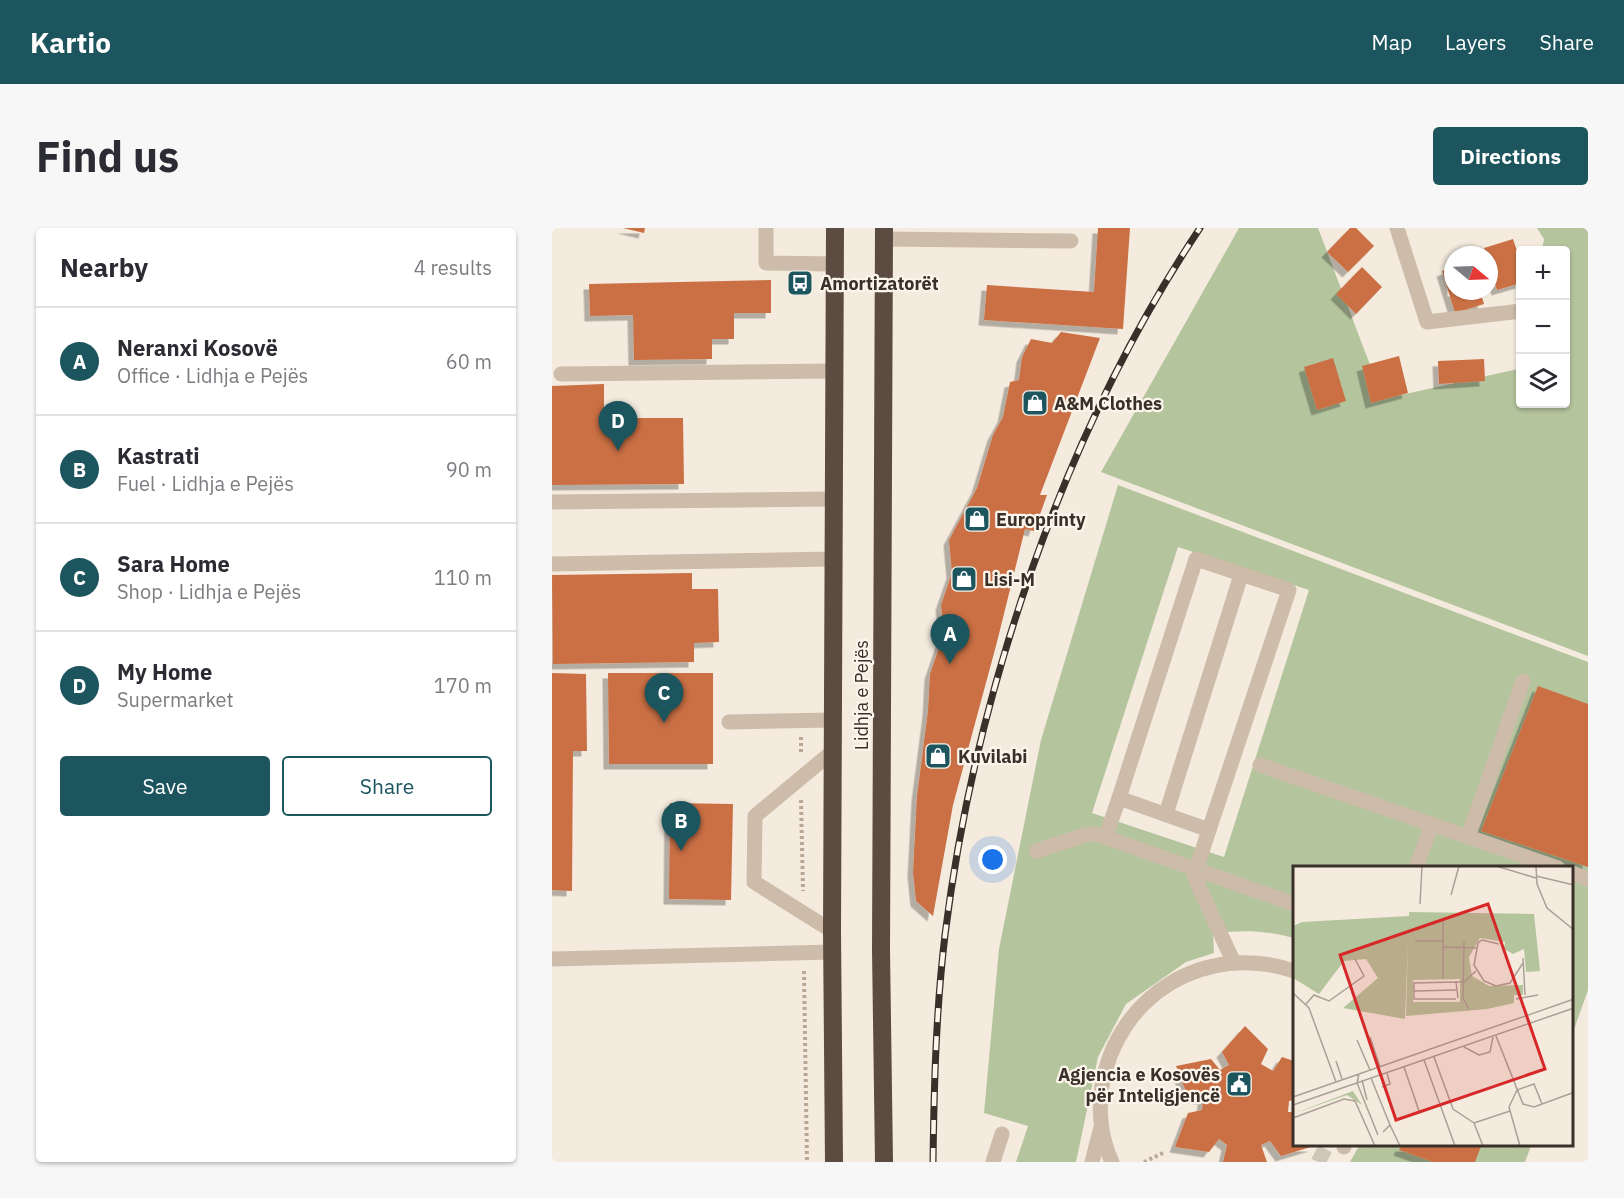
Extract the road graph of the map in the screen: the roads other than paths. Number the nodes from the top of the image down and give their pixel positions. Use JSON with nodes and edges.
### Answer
{"nodes":[{"id":1,"x":766,"y":228,"type":"edge"},
{"id":2,"x":835,"y":228,"type":"edge"},
{"id":3,"x":1397,"y":228,"type":"edge"},
{"id":4,"x":884,"y":234,"type":"edge"},
{"id":5,"x":1071,"y":241,"type":"dead end"},
{"id":6,"x":835,"y":264,"type":"junction"},
{"id":7,"x":1516,"y":312,"type":"edge"},
{"id":8,"x":834,"y":371,"type":"junction"},
{"id":9,"x":561,"y":374,"type":"dead end"},
{"id":10,"x":833,"y":499,"type":"junction"},
{"id":11,"x":552,"y":502,"type":"edge"},
{"id":12,"x":832,"y":559,"type":"junction"},
{"id":13,"x":552,"y":564,"type":"edge"},
{"id":14,"x":1241,"y":575,"type":"junction"},
{"id":15,"x":1523,"y":681,"type":"dead end"},
{"id":16,"x":832,"y":720,"type":"junction"},
{"id":17,"x":729,"y":722,"type":"dead end"},
{"id":18,"x":832,"y":752,"type":"junction"},
{"id":19,"x":1260,"y":765,"type":"dead end"},
{"id":20,"x":1119,"y":798,"type":"junction"},
{"id":21,"x":1166,"y":814,"type":"junction"},
{"id":22,"x":1432,"y":824,"type":"junction"},
{"id":23,"x":1209,"y":830,"type":"junction"},
{"id":24,"x":1106,"y":836,"type":"junction"},
{"id":25,"x":1468,"y":837,"type":"junction"},
{"id":26,"x":1036,"y":851,"type":"dead end"},
{"id":27,"x":1417,"y":866,"type":"edge"},
{"id":28,"x":1552,"y":866,"type":"edge"},
{"id":29,"x":1197,"y":868,"type":"junction"},
{"id":30,"x":1573,"y":873,"type":"edge"},
{"id":31,"x":1588,"y":879,"type":"edge"},
{"id":32,"x":1293,"y":904,"type":"edge"},
{"id":33,"x":832,"y":931,"type":"junction"},
{"id":34,"x":832,"y":952,"type":"junction"},
{"id":35,"x":552,"y":959,"type":"edge"},
{"id":36,"x":1233,"y":962,"type":"junction"},
{"id":37,"x":1293,"y":971,"type":"edge"},
{"id":38,"x":1101,"y":1127,"type":"junction"},
{"id":39,"x":1002,"y":1134,"type":"dead end"},
{"id":40,"x":834,"y":1162,"type":"edge"},
{"id":41,"x":884,"y":1162,"type":"edge"},
{"id":42,"x":993,"y":1162,"type":"edge"},
{"id":43,"x":1092,"y":1162,"type":"edge"},
{"id":44,"x":1113,"y":1162,"type":"edge"}],
"edges":[{"from":1,"to":6,"type":"street"},
{"from":2,"to":6,"type":"highway","name":"Lidhja e Pejës"},
{"from":3,"to":7,"type":"street"},
{"from":4,"to":5,"type":"street"},
{"from":4,"to":41,"type":"highway","name":"Lidhja e Pejës"},
{"from":6,"to":8,"type":"highway","name":"Lidhja e Pejës"},
{"from":8,"to":9,"type":"street"},
{"from":8,"to":10,"type":"highway","name":"Lidhja e Pejës"},
{"from":10,"to":11,"type":"street"},
{"from":10,"to":12,"type":"highway","name":"Lidhja e Pejës"},
{"from":12,"to":13,"type":"street"},
{"from":12,"to":16,"type":"highway","name":"Lidhja e Pejës"},
{"from":14,"to":20,"type":"street"},
{"from":14,"to":21,"type":"street"},
{"from":14,"to":23,"type":"street"},
{"from":15,"to":25,"type":"street"},
{"from":16,"to":17,"type":"street"},
{"from":16,"to":18,"type":"highway","name":"Lidhja e Pejës"},
{"from":18,"to":33,"type":"highway","name":"Lidhja e Pejës"},
{"from":18,"to":33,"type":"street"},
{"from":19,"to":22,"type":"street"},
{"from":20,"to":21,"type":"street"},
{"from":20,"to":24,"type":"street"},
{"from":21,"to":23,"type":"street"},
{"from":22,"to":25,"type":"street"},
{"from":22,"to":27,"type":"street"},
{"from":23,"to":29,"type":"street"},
{"from":24,"to":26,"type":"street"},
{"from":24,"to":29,"type":"street"},
{"from":25,"to":28,"type":"street"},
{"from":29,"to":32,"type":"street"},
{"from":29,"to":36,"type":"street"},
{"from":30,"to":31,"type":"street"},
{"from":33,"to":34,"type":"highway","name":"Lidhja e Pejës"},
{"from":34,"to":35,"type":"street"},
{"from":34,"to":40,"type":"highway","name":"Lidhja e Pejës"},
{"from":36,"to":37,"type":"street"},
{"from":36,"to":38,"type":"street"},
{"from":38,"to":43,"type":"street"},
{"from":38,"to":44,"type":"street"},
{"from":39,"to":42,"type":"street"}]}
